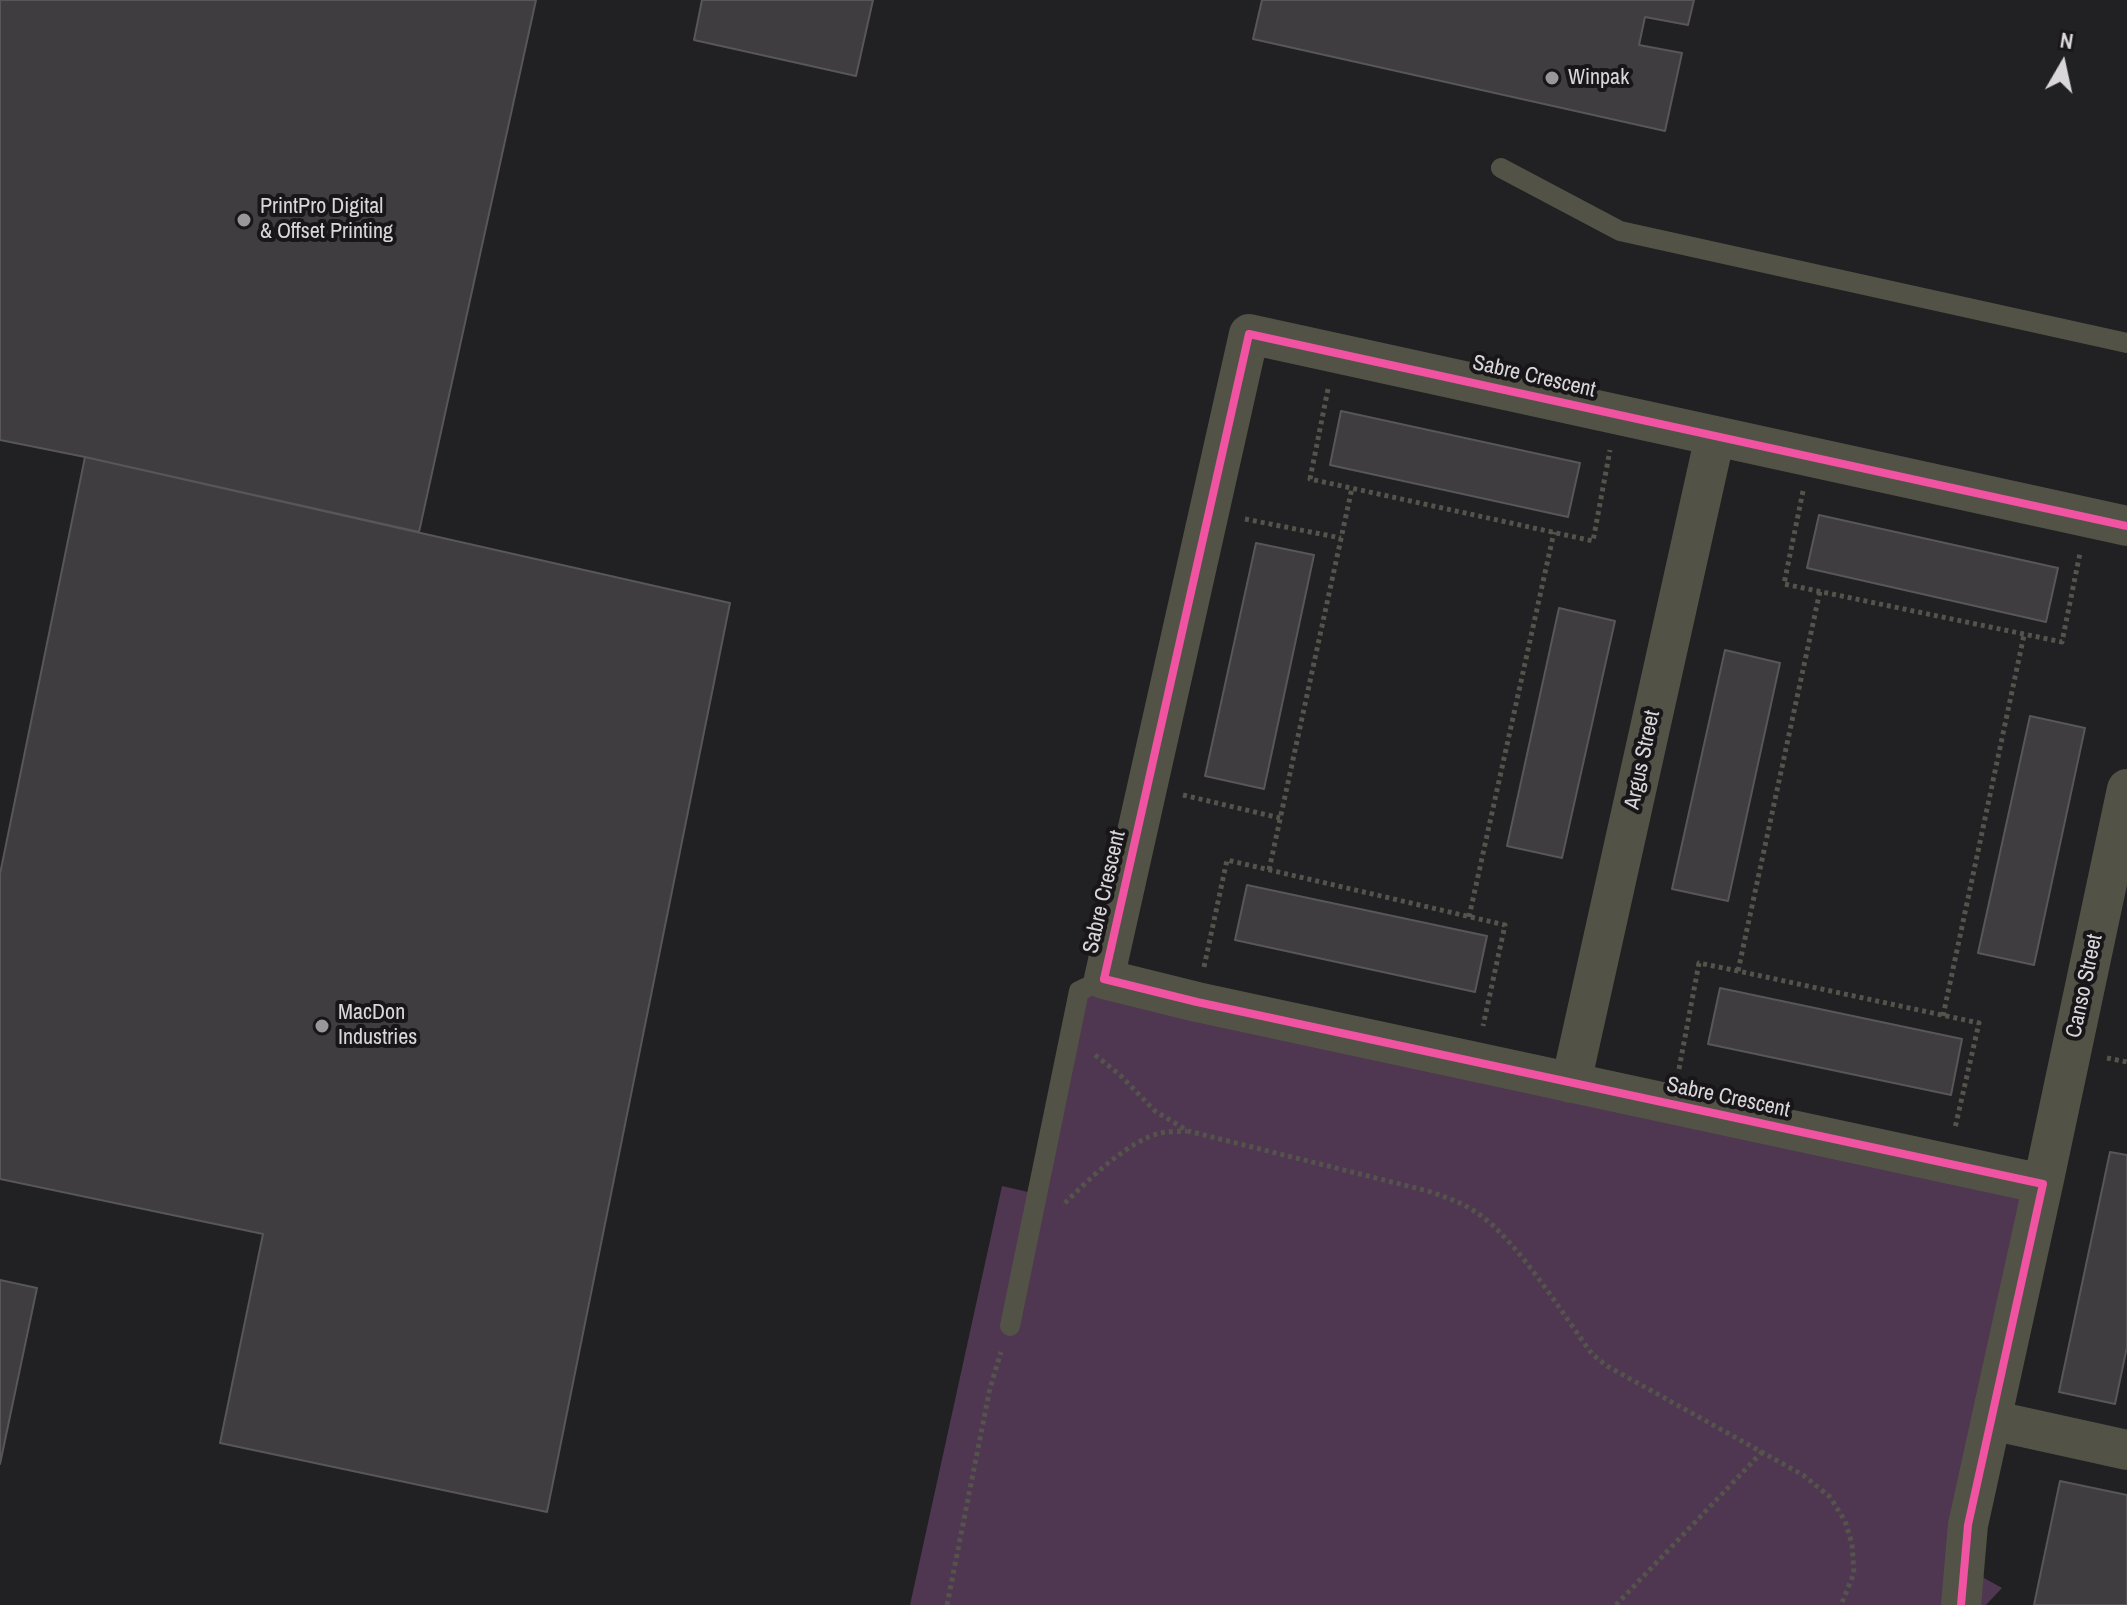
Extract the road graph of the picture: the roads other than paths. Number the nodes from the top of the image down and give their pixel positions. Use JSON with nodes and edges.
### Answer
{"nodes":[{"id":1,"x":1501,"y":168,"type":"dead end"},
{"id":2,"x":2127,"y":343,"type":"edge"},
{"id":3,"x":1715,"y":436,"type":"junction"},
{"id":4,"x":2127,"y":526,"type":"edge"},
{"id":5,"x":2127,"y":789,"type":"edge"},
{"id":6,"x":1104,"y":979,"type":"junction"},
{"id":7,"x":1571,"y":1083,"type":"junction"},
{"id":8,"x":2043,"y":1184,"type":"junction"},
{"id":9,"x":1010,"y":1326,"type":"road end"},
{"id":10,"x":1991,"y":1420,"type":"junction"},
{"id":11,"x":2127,"y":1450,"type":"edge"},
{"id":12,"x":1961,"y":1605,"type":"edge"}],
"edges":[{"from":1,"to":2,"type":"lane"},
{"from":3,"to":4,"type":"street","name":"Sabre Crescent"},
{"from":3,"to":6,"type":"street","name":"Sabre Crescent"},
{"from":3,"to":7,"type":"street","name":"Argus Street"},
{"from":5,"to":8,"type":"street","name":"Canso Street"},
{"from":6,"to":7,"type":"street","name":"Sabre Crescent"},
{"from":6,"to":9,"type":"lane"},
{"from":7,"to":8,"type":"street","name":"Sabre Crescent"},
{"from":8,"to":10,"type":"street"},
{"from":10,"to":11,"type":"street"},
{"from":10,"to":12,"type":"street"}]}
